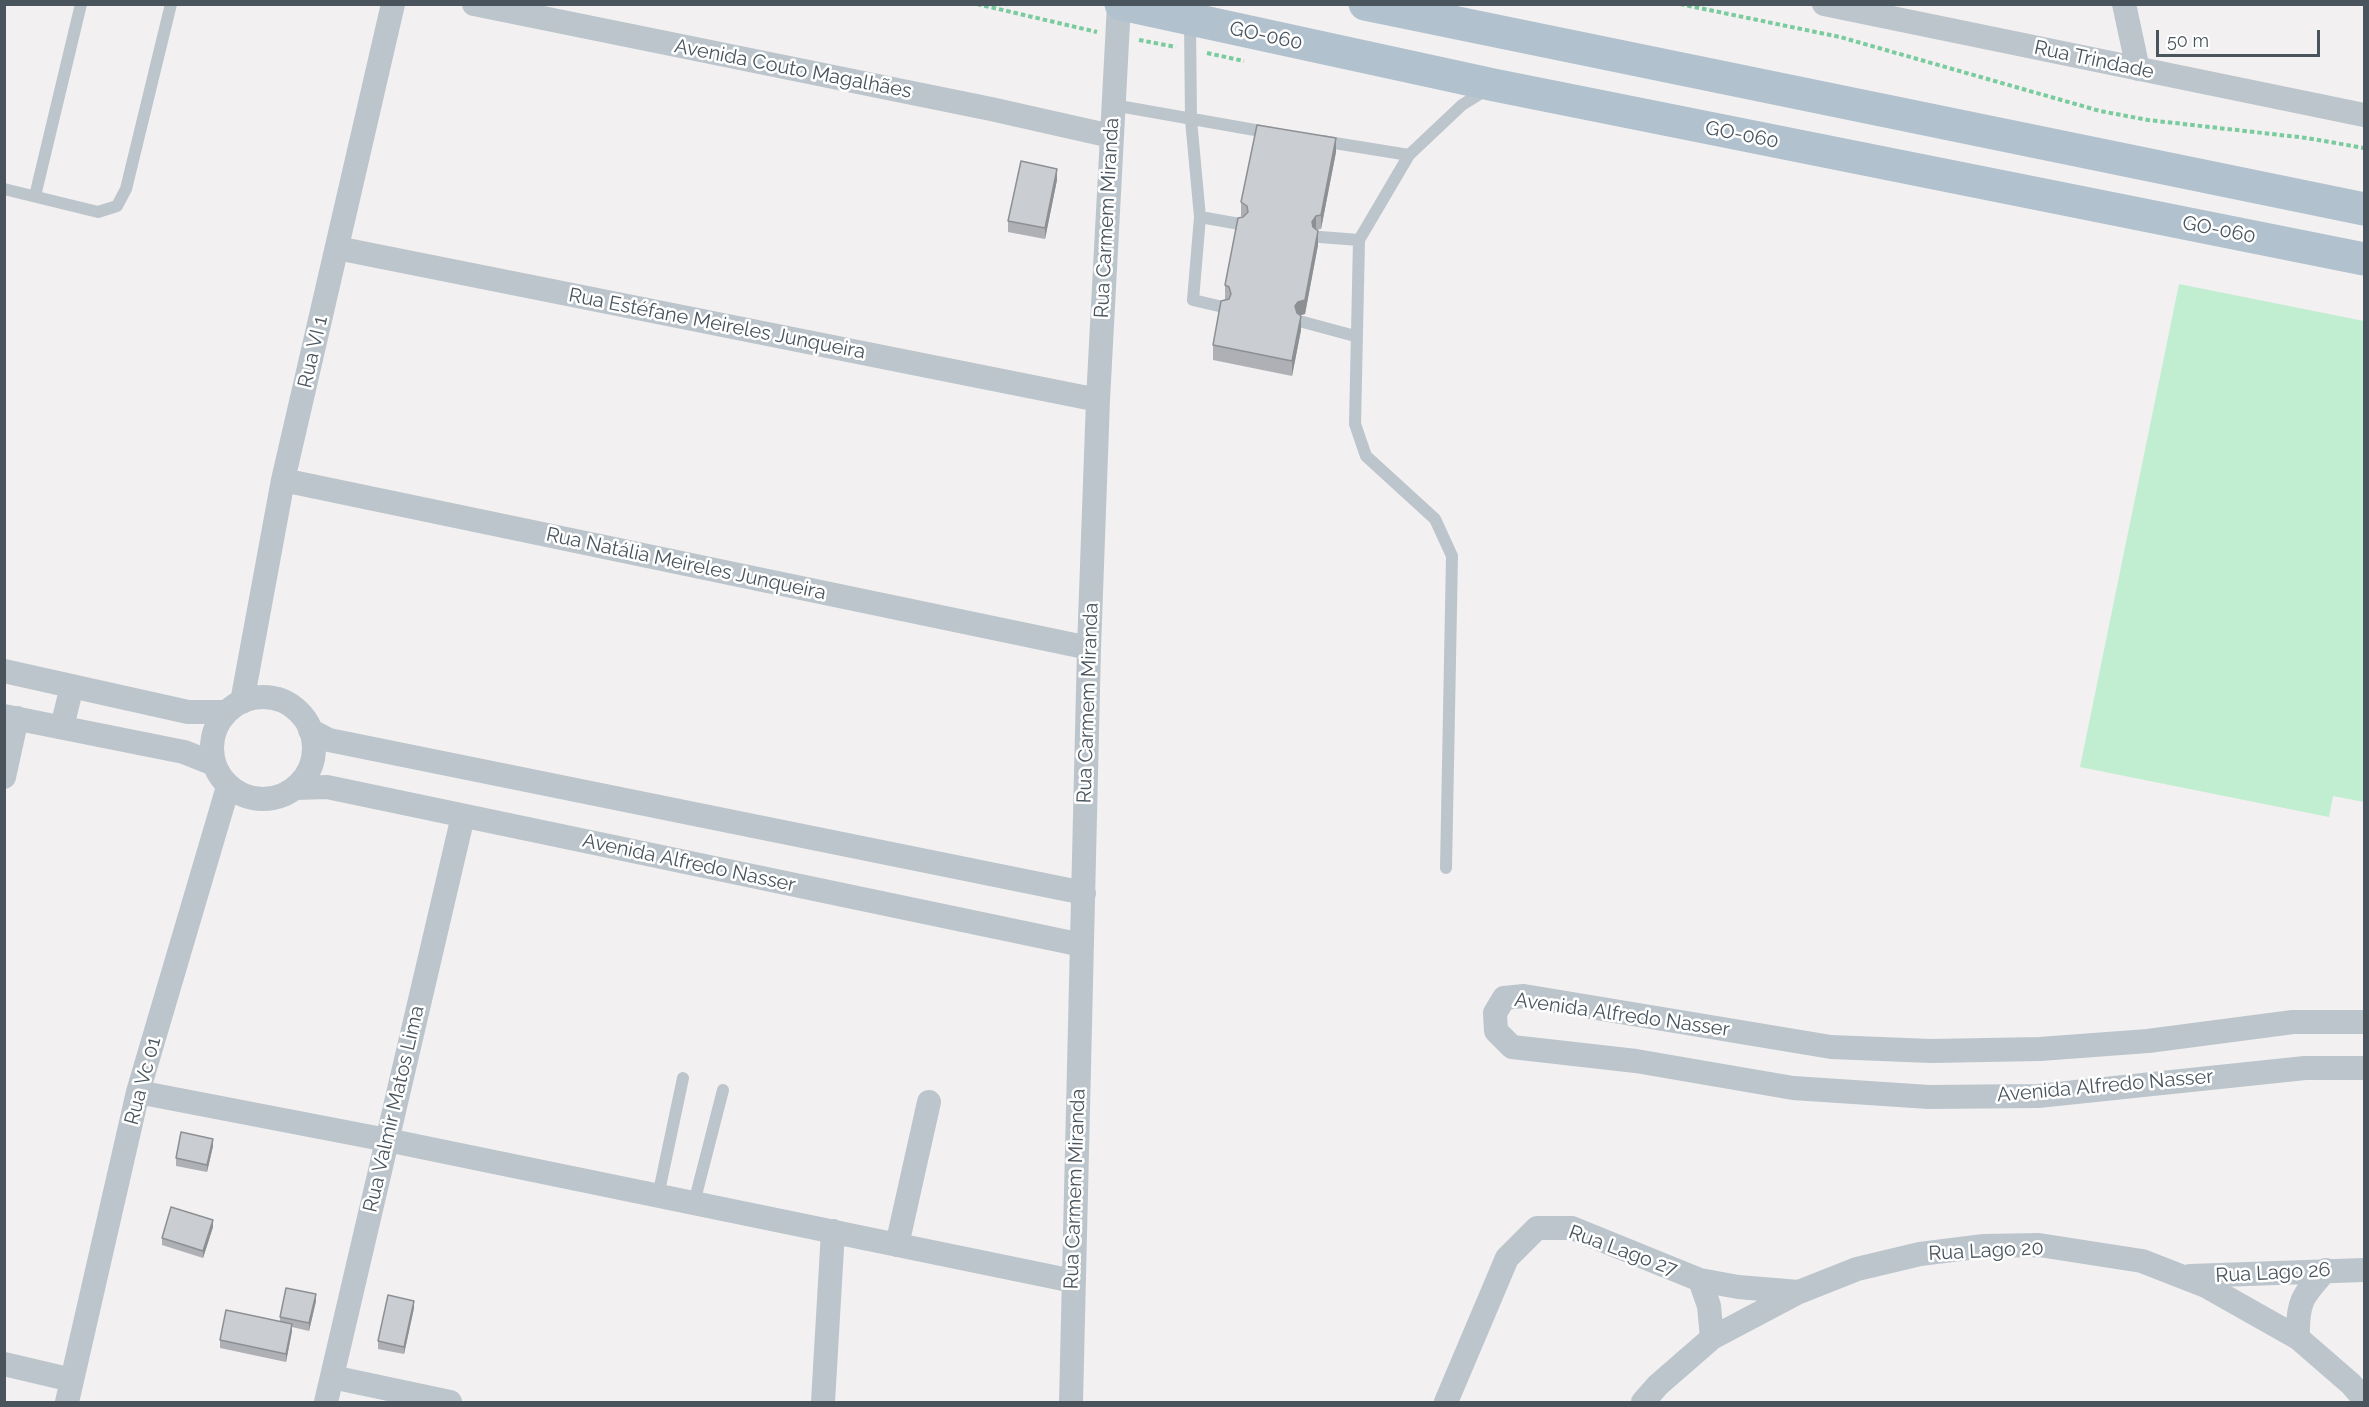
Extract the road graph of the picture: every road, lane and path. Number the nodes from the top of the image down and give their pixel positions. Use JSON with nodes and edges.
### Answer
{"nodes":[{"id":1,"x":81,"y":4,"type":"edge"},
{"id":2,"x":171,"y":4,"type":"edge"},
{"id":3,"x":393,"y":4,"type":"edge"},
{"id":4,"x":474,"y":4,"type":"edge"},
{"id":5,"x":1120,"y":4,"type":"edge"},
{"id":6,"x":1365,"y":4,"type":"edge"},
{"id":7,"x":1680,"y":4,"type":"edge"},
{"id":8,"x":1824,"y":4,"type":"edge"},
{"id":9,"x":2124,"y":4,"type":"edge"},
{"id":10,"x":1190,"y":20,"type":"junction"},
{"id":11,"x":2138,"y":69,"type":"junction"},
{"id":12,"x":1494,"y":85,"type":"junction"},
{"id":13,"x":1113,"y":105,"type":"junction"},
{"id":14,"x":2364,"y":115,"type":"edge"},
{"id":15,"x":1191,"y":120,"type":"junction"},
{"id":16,"x":1283,"y":135,"type":"edge"},
{"id":17,"x":1111,"y":136,"type":"junction"},
{"id":18,"x":1306,"y":139,"type":"edge"},
{"id":19,"x":2364,"y":148,"type":"edge"},
{"id":20,"x":1409,"y":155,"type":"junction"},
{"id":21,"x":4,"y":189,"type":"edge"},
{"id":22,"x":35,"y":196,"type":"junction"},
{"id":23,"x":2364,"y":209,"type":"edge"},
{"id":24,"x":1200,"y":217,"type":"junction"},
{"id":25,"x":1240,"y":224,"type":"edge"},
{"id":26,"x":1320,"y":237,"type":"edge"},
{"id":27,"x":1359,"y":240,"type":"junction"},
{"id":28,"x":337,"y":248,"type":"junction"},
{"id":29,"x":2364,"y":259,"type":"edge"},
{"id":30,"x":1223,"y":307,"type":"edge"},
{"id":31,"x":1303,"y":322,"type":"edge"},
{"id":32,"x":1355,"y":336,"type":"junction"},
{"id":33,"x":1098,"y":400,"type":"junction"},
{"id":34,"x":283,"y":480,"type":"junction"},
{"id":35,"x":1089,"y":648,"type":"junction"},
{"id":36,"x":4,"y":671,"type":"edge"},
{"id":37,"x":72,"y":686,"type":"junction"},
{"id":38,"x":234,"y":707,"type":"junction"},
{"id":39,"x":11,"y":717,"type":"edge"},
{"id":40,"x":62,"y":727,"type":"junction"},
{"id":41,"x":310,"y":730,"type":"junction"},
{"id":42,"x":214,"y":764,"type":"junction"},
{"id":43,"x":4,"y":777,"type":"edge"},
{"id":44,"x":228,"y":787,"type":"junction"},
{"id":45,"x":296,"y":788,"type":"junction"},
{"id":46,"x":462,"y":816,"type":"junction"},
{"id":47,"x":1446,"y":868,"type":"dead end"},
{"id":48,"x":1083,"y":893,"type":"junction"},
{"id":49,"x":1082,"y":945,"type":"junction"},
{"id":50,"x":2364,"y":1022,"type":"edge"},
{"id":51,"x":2364,"y":1068,"type":"edge"},
{"id":52,"x":683,"y":1078,"type":"dead end"},
{"id":53,"x":723,"y":1090,"type":"dead end"},
{"id":54,"x":138,"y":1092,"type":"junction"},
{"id":55,"x":929,"y":1102,"type":"dead end"},
{"id":56,"x":387,"y":1140,"type":"junction"},
{"id":57,"x":658,"y":1196,"type":"junction"},
{"id":58,"x":694,"y":1203,"type":"junction"},
{"id":59,"x":833,"y":1232,"type":"junction"},
{"id":60,"x":897,"y":1245,"type":"junction"},
{"id":61,"x":2326,"y":1270,"type":"junction"},
{"id":62,"x":2364,"y":1270,"type":"edge"},
{"id":63,"x":2182,"y":1277,"type":"junction"},
{"id":64,"x":1700,"y":1280,"type":"junction"},
{"id":65,"x":1073,"y":1281,"type":"junction"},
{"id":66,"x":1799,"y":1292,"type":"junction"},
{"id":67,"x":1712,"y":1338,"type":"junction"},
{"id":68,"x":2298,"y":1338,"type":"junction"},
{"id":69,"x":4,"y":1364,"type":"edge"},
{"id":70,"x":332,"y":1377,"type":"junction"},
{"id":71,"x":69,"y":1391,"type":"edge"},
{"id":72,"x":2364,"y":1399,"type":"edge"},
{"id":73,"x":326,"y":1402,"type":"edge"},
{"id":74,"x":450,"y":1402,"type":"edge"},
{"id":75,"x":824,"y":1402,"type":"edge"},
{"id":76,"x":1071,"y":1402,"type":"edge"},
{"id":77,"x":1446,"y":1402,"type":"edge"},
{"id":78,"x":1642,"y":1402,"type":"edge"}],
"edges":[{"from":1,"to":22,"type":"lane"},
{"from":2,"to":22,"type":"lane"},
{"from":3,"to":28,"type":"street","name":"Rua VI 1"},
{"from":4,"to":17,"type":"street","name":"Avenida Couto Magalhães"},
{"from":5,"to":10,"type":"main road","name":"GO-060","number":"GO-060"},
{"from":5,"to":13,"type":"street","name":"Rua Carmem Miranda"},
{"from":6,"to":23,"type":"main road"},
{"from":7,"to":19,"type":"path"},
{"from":8,"to":11,"type":"street","name":"Rua Trindade"},
{"from":9,"to":11,"type":"street"},
{"from":10,"to":12,"type":"main road","name":"GO-060","number":"GO-060"},
{"from":10,"to":15,"type":"lane"},
{"from":11,"to":14,"type":"street","name":"Rua Trindade"},
{"from":12,"to":20,"type":"lane"},
{"from":12,"to":29,"type":"main road","name":"GO-060","number":"GO-060"},
{"from":13,"to":15,"type":"lane"},
{"from":13,"to":17,"type":"street","name":"Rua Carmem Miranda"},
{"from":15,"to":16,"type":"lane"},
{"from":15,"to":24,"type":"lane"},
{"from":17,"to":33,"type":"street","name":"Rua Carmem Miranda"},
{"from":18,"to":20,"type":"lane"},
{"from":20,"to":27,"type":"lane"},
{"from":21,"to":22,"type":"lane"},
{"from":24,"to":25,"type":"lane"},
{"from":24,"to":30,"type":"lane"},
{"from":26,"to":27,"type":"lane"},
{"from":27,"to":32,"type":"lane"},
{"from":28,"to":33,"type":"street","name":"Rua Estéfane Meireles Junqueira"},
{"from":28,"to":34,"type":"street","name":"Rua VI 1"},
{"from":31,"to":32,"type":"lane"},
{"from":32,"to":47,"type":"lane"},
{"from":33,"to":35,"type":"street","name":"Rua Carmem Miranda"},
{"from":34,"to":35,"type":"street","name":"Rua Natália Meireles Junqueira"},
{"from":34,"to":38,"type":"street","name":"Rua VI 1"},
{"from":35,"to":48,"type":"street","name":"Rua Carmem Miranda"},
{"from":36,"to":37,"type":"street"},
{"from":37,"to":38,"type":"street"},
{"from":37,"to":40,"type":"street"},
{"from":38,"to":41,"type":"street"},
{"from":38,"to":42,"type":"street"},
{"from":39,"to":40,"type":"street"},
{"from":39,"to":43,"type":"street"},
{"from":40,"to":42,"type":"street"},
{"from":41,"to":45,"type":"street"},
{"from":41,"to":48,"type":"street"},
{"from":42,"to":44,"type":"street"},
{"from":44,"to":45,"type":"street"},
{"from":44,"to":54,"type":"street","name":"Rua Vc 01"},
{"from":45,"to":46,"type":"street","name":"Avenida Alfredo Nasser"},
{"from":46,"to":49,"type":"street","name":"Avenida Alfredo Nasser"},
{"from":46,"to":56,"type":"street","name":"Rua Valmir Matos Lima"},
{"from":48,"to":49,"type":"street","name":"Rua Carmem Miranda"},
{"from":49,"to":65,"type":"street","name":"Rua Carmem Miranda"},
{"from":50,"to":51,"type":"street","name":"Avenida Alfredo Nasser"},
{"from":52,"to":57,"type":"lane"},
{"from":53,"to":58,"type":"lane"},
{"from":54,"to":56,"type":"street"},
{"from":54,"to":71,"type":"street","name":"Rua Vc 01"},
{"from":55,"to":60,"type":"street"},
{"from":56,"to":57,"type":"street"},
{"from":56,"to":70,"type":"street","name":"Rua Valmir Matos Lima"},
{"from":57,"to":58,"type":"street"},
{"from":58,"to":59,"type":"street"},
{"from":59,"to":60,"type":"street"},
{"from":59,"to":75,"type":"street"},
{"from":60,"to":65,"type":"street"},
{"from":61,"to":62,"type":"street","name":"Rua Lago 26"},
{"from":61,"to":63,"type":"street","name":"Rua Lago 26"},
{"from":61,"to":68,"type":"street"},
{"from":63,"to":66,"type":"street","name":"Rua Lago 20"},
{"from":63,"to":68,"type":"street","name":"Rua Lago 20"},
{"from":64,"to":66,"type":"street","name":"Rua Lago 27"},
{"from":64,"to":67,"type":"street"},
{"from":64,"to":77,"type":"street","name":"Rua Lago 27"},
{"from":65,"to":76,"type":"street","name":"Rua Carmem Miranda"},
{"from":66,"to":67,"type":"street","name":"Rua Lago 20"},
{"from":67,"to":78,"type":"street","name":"Rua Lago 20"},
{"from":68,"to":72,"type":"street","name":"Rua Lago 20"},
{"from":69,"to":71,"type":"street"},
{"from":70,"to":73,"type":"street","name":"Rua Valmir Matos Lima"},
{"from":70,"to":74,"type":"street"}]}
